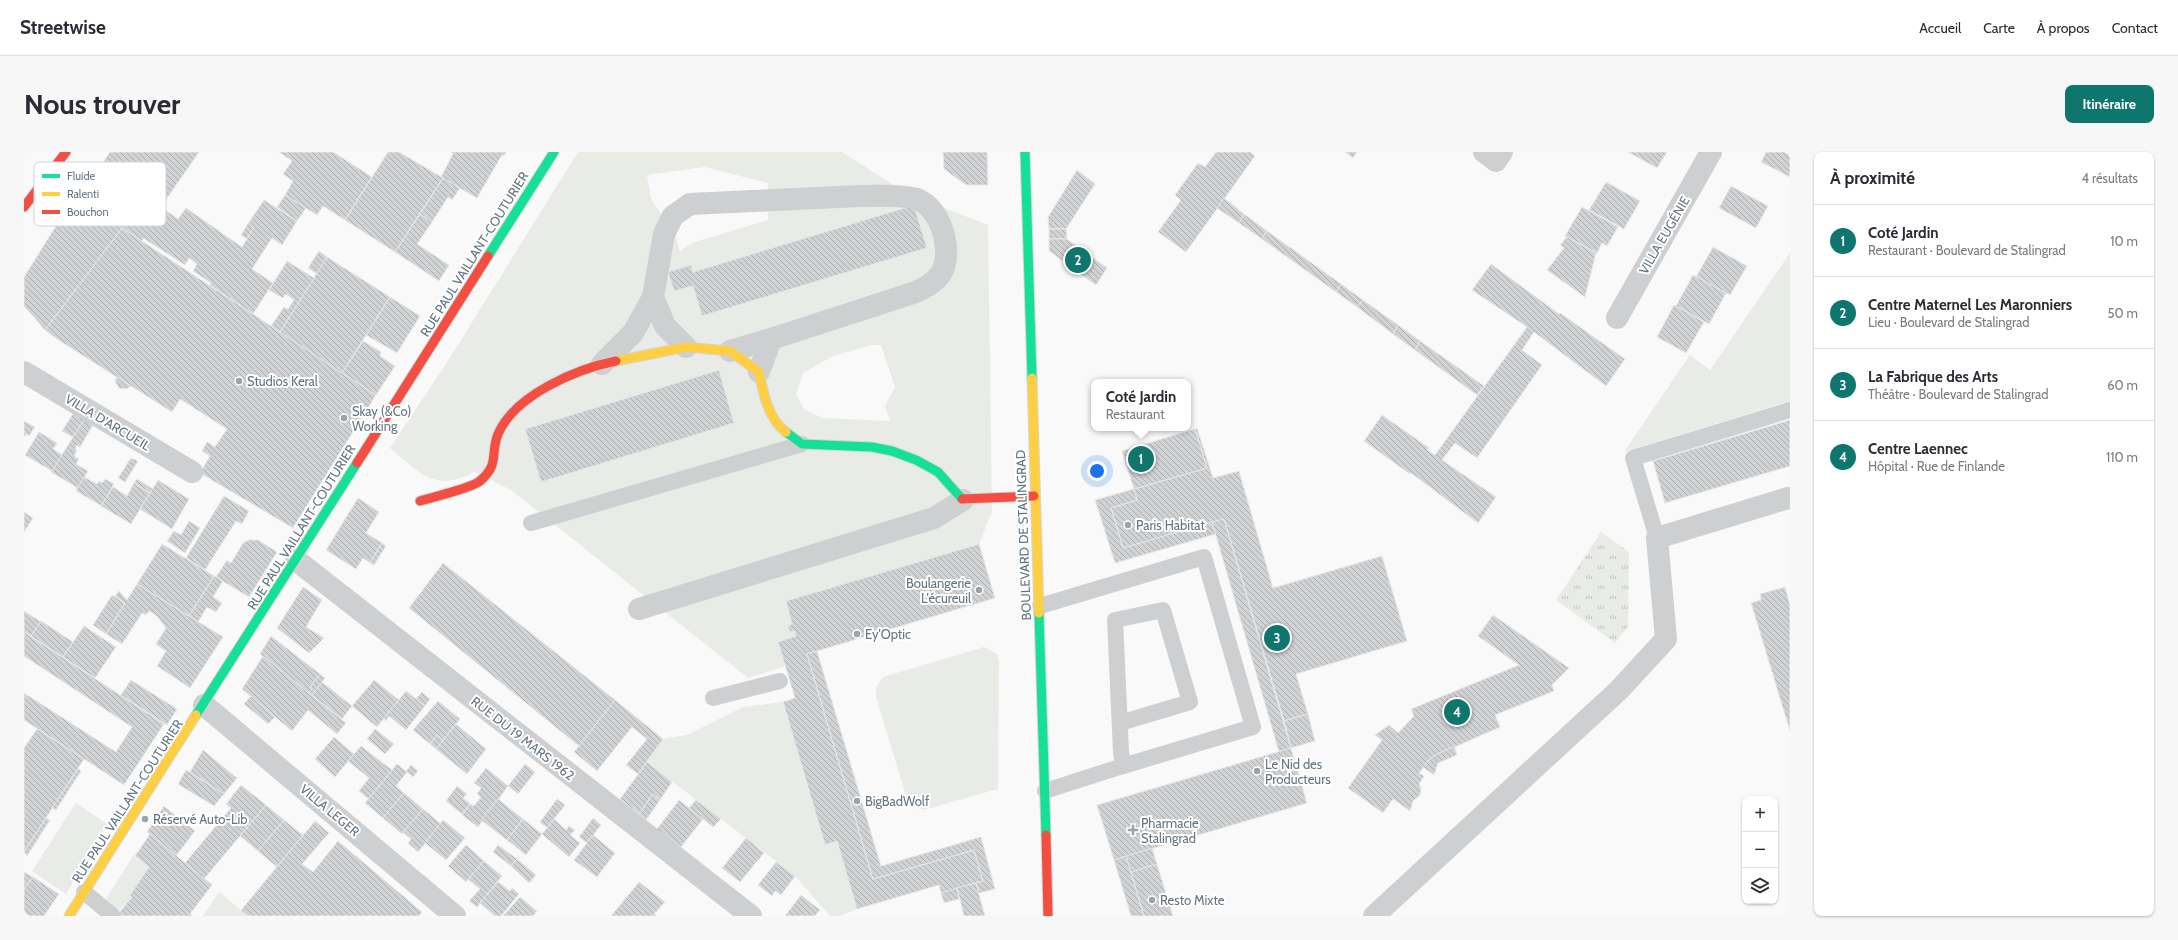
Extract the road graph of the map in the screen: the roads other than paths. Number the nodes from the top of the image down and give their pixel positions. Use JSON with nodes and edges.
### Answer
{"nodes":[{"id":1,"x":66,"y":152,"type":"edge"},
{"id":2,"x":554,"y":152,"type":"edge"},
{"id":3,"x":1025,"y":152,"type":"edge"},
{"id":4,"x":1484,"y":152,"type":"edge"},
{"id":5,"x":1502,"y":152,"type":"edge"},
{"id":6,"x":1711,"y":152,"type":"edge"},
{"id":7,"x":58,"y":162,"type":"edge"},
{"id":8,"x":34,"y":194,"type":"edge"},
{"id":9,"x":24,"y":207,"type":"edge"},
{"id":10,"x":654,"y":297,"type":"junction"},
{"id":11,"x":1617,"y":318,"type":"dead end"},
{"id":12,"x":771,"y":339,"type":"junction"},
{"id":13,"x":686,"y":347,"type":"junction"},
{"id":14,"x":730,"y":350,"type":"junction"},
{"id":15,"x":602,"y":364,"type":"junction"},
{"id":16,"x":24,"y":372,"type":"edge"},
{"id":17,"x":759,"y":372,"type":"junction"},
{"id":18,"x":1790,"y":410,"type":"edge"},
{"id":19,"x":802,"y":444,"type":"junction"},
{"id":20,"x":192,"y":472,"type":"dead end"},
{"id":21,"x":1034,"y":496,"type":"junction"},
{"id":22,"x":963,"y":500,"type":"junction"},
{"id":23,"x":1789,"y":500,"type":"edge"},
{"id":24,"x":420,"y":501,"type":"dead end"},
{"id":25,"x":531,"y":523,"type":"dead end"},
{"id":26,"x":1657,"y":538,"type":"junction"},
{"id":27,"x":296,"y":560,"type":"junction"},
{"id":28,"x":1040,"y":606,"type":"junction"},
{"id":29,"x":639,"y":609,"type":"dead end"},
{"id":30,"x":780,"y":681,"type":"dead end"},
{"id":31,"x":713,"y":698,"type":"dead end"},
{"id":32,"x":204,"y":705,"type":"junction"},
{"id":33,"x":1120,"y":723,"type":"junction"},
{"id":34,"x":1123,"y":766,"type":"junction"},
{"id":35,"x":1045,"y":791,"type":"junction"},
{"id":36,"x":84,"y":892,"type":"junction"},
{"id":37,"x":69,"y":916,"type":"edge"},
{"id":38,"x":113,"y":916,"type":"edge"},
{"id":39,"x":455,"y":916,"type":"edge"},
{"id":40,"x":751,"y":916,"type":"edge"},
{"id":41,"x":1048,"y":916,"type":"edge"},
{"id":42,"x":1374,"y":916,"type":"edge"}],
"edges":[{"from":1,"to":7,"type":"street"},
{"from":2,"to":27,"type":"street","name":"RUE PAUL VAILLANT-COUTURIER"},
{"from":3,"to":21,"type":"street","name":"BOULEVARD DE STALINGRAD"},
{"from":4,"to":5,"type":"street"},
{"from":6,"to":11,"type":"street","name":"VILLA EUGÉNIE"},
{"from":8,"to":9,"type":"street"},
{"from":10,"to":12,"type":"street"},
{"from":10,"to":13,"type":"street"},
{"from":10,"to":15,"type":"street"},
{"from":12,"to":14,"type":"street"},
{"from":12,"to":17,"type":"street"},
{"from":13,"to":14,"type":"street"},
{"from":13,"to":15,"type":"street"},
{"from":14,"to":17,"type":"street"},
{"from":15,"to":24,"type":"street"},
{"from":16,"to":20,"type":"street","name":"VILLA D'ARCUEIL"},
{"from":17,"to":19,"type":"street"},
{"from":18,"to":26,"type":"lane"},
{"from":19,"to":22,"type":"street"},
{"from":19,"to":25,"type":"lane"},
{"from":21,"to":22,"type":"street"},
{"from":21,"to":28,"type":"street","name":"BOULEVARD DE STALINGRAD"},
{"from":22,"to":29,"type":"street"},
{"from":23,"to":26,"type":"street"},
{"from":26,"to":42,"type":"street"},
{"from":27,"to":32,"type":"street","name":"RUE PAUL VAILLANT-COUTURIER"},
{"from":27,"to":40,"type":"street","name":"RUE DU 19 MARS 1962"},
{"from":28,"to":34,"type":"lane"},
{"from":28,"to":35,"type":"street","name":"BOULEVARD DE STALINGRAD"},
{"from":30,"to":31,"type":"lane"},
{"from":32,"to":36,"type":"street","name":"RUE PAUL VAILLANT-COUTURIER"},
{"from":32,"to":39,"type":"street","name":"VILLA LEGER"},
{"from":33,"to":33,"type":"lane"},
{"from":33,"to":34,"type":"lane"},
{"from":34,"to":35,"type":"lane"},
{"from":35,"to":41,"type":"street","name":"BOULEVARD DE STALINGRAD"},
{"from":36,"to":37,"type":"street","name":"RUE PAUL VAILLANT-COUTURIER"},
{"from":36,"to":38,"type":"lane"}]}
